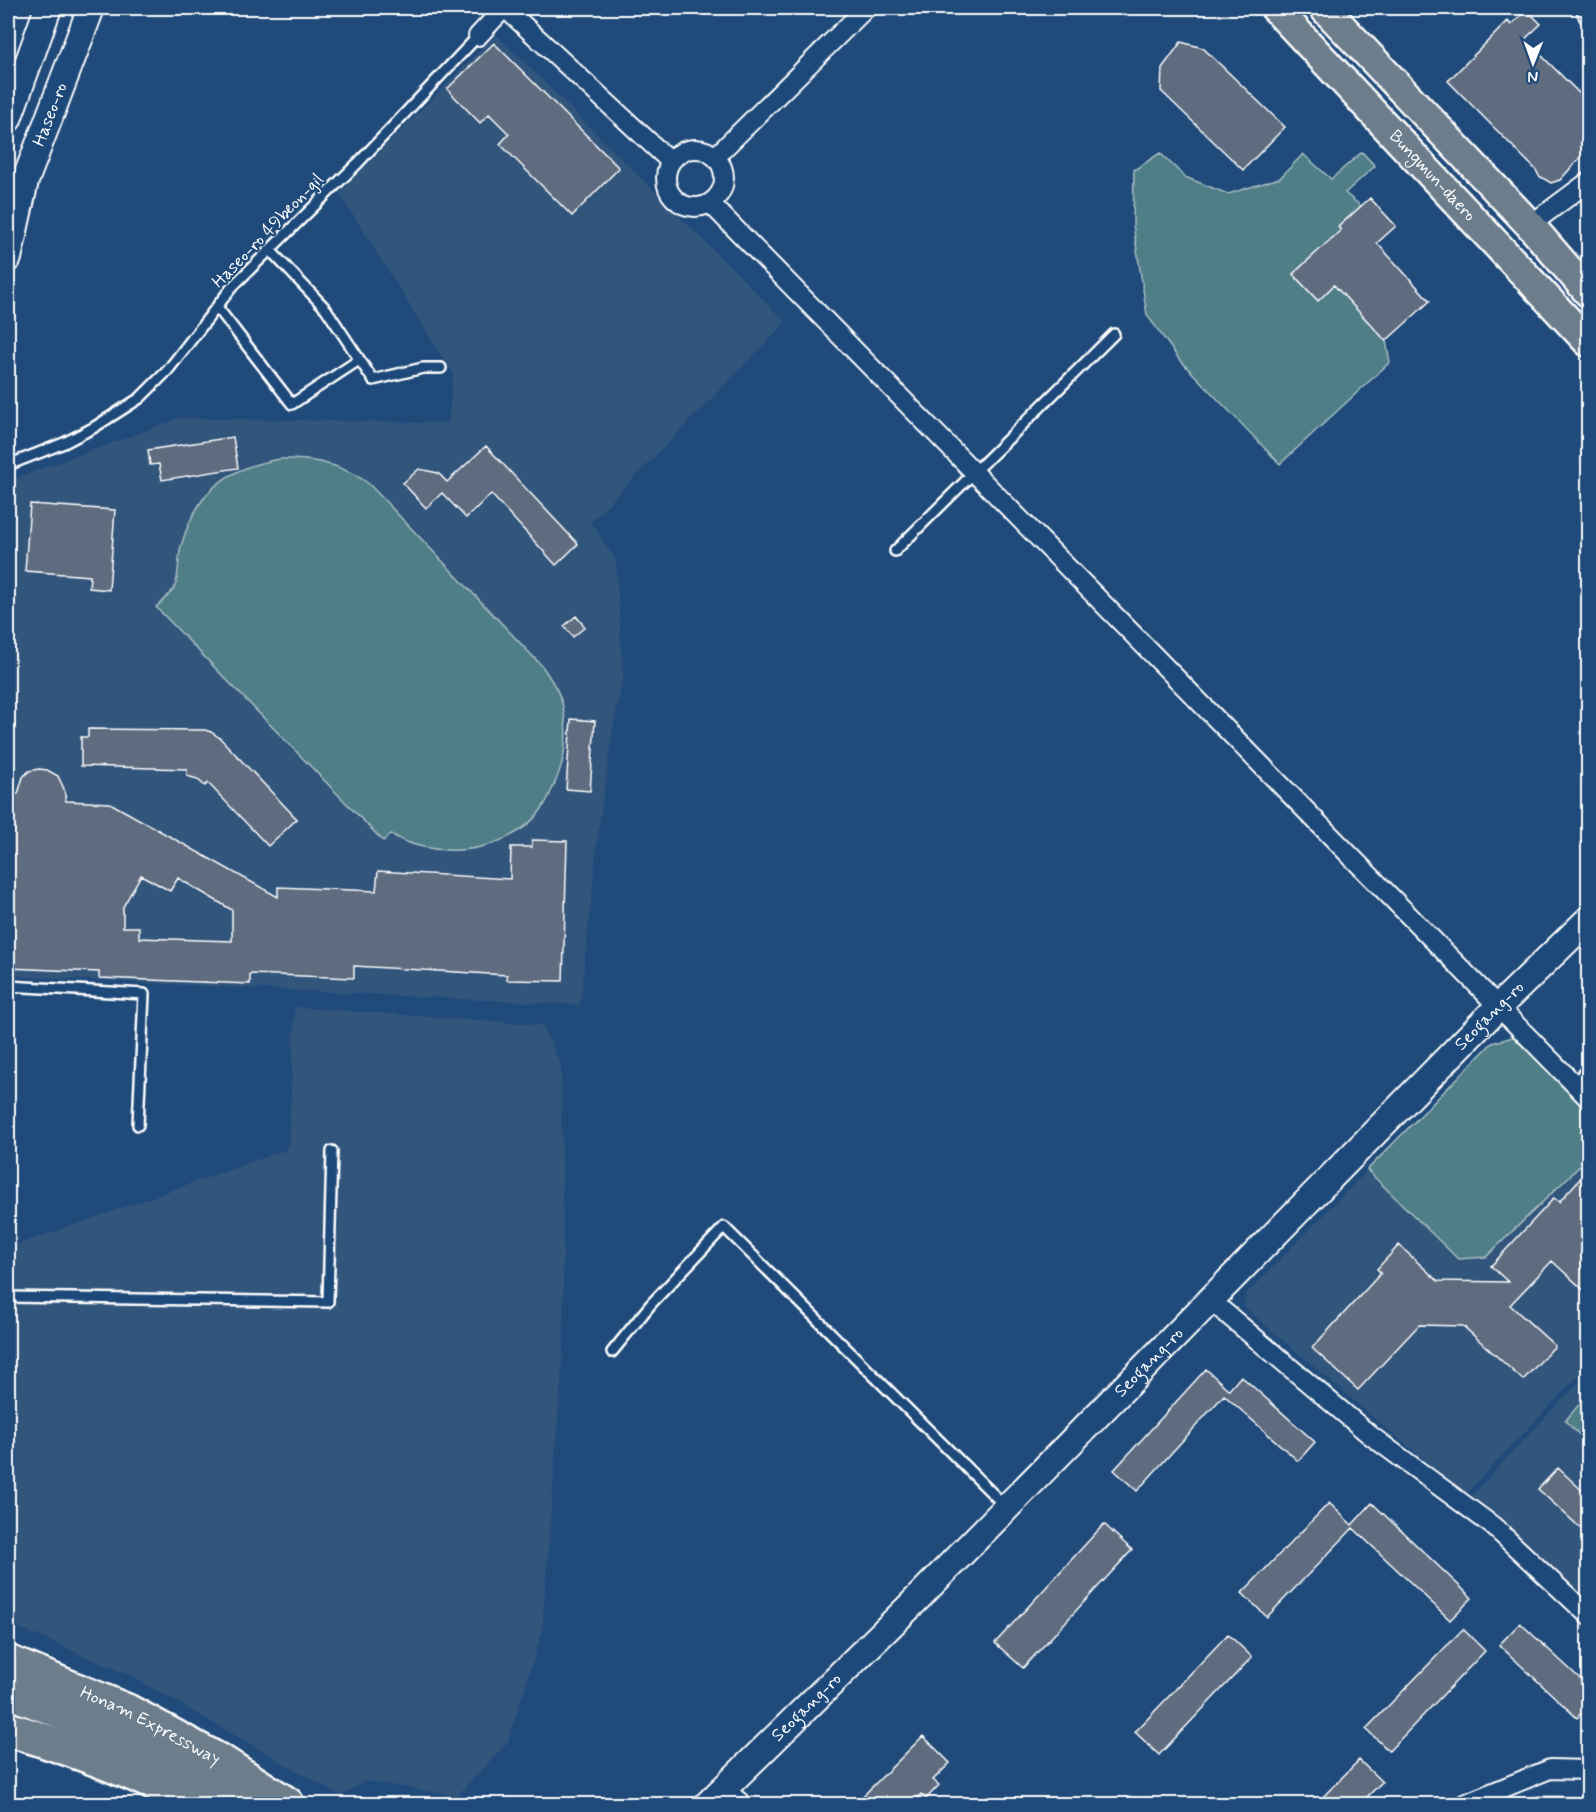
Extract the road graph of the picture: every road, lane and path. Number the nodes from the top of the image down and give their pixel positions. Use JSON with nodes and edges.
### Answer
{"nodes":[{"id":1,"x":48,"y":8,"type":"edge"},
{"id":2,"x":91,"y":8,"type":"edge"},
{"id":3,"x":504,"y":8,"type":"edge"},
{"id":4,"x":866,"y":8,"type":"edge"},
{"id":5,"x":1275,"y":8,"type":"edge"},
{"id":6,"x":1324,"y":8,"type":"edge"},
{"id":7,"x":1586,"y":8,"type":"edge"},
{"id":8,"x":1588,"y":15,"type":"edge"},
{"id":9,"x":478,"y":36,"type":"joint"},
{"id":10,"x":8,"y":119,"type":"edge"},
{"id":11,"x":715,"y":157,"type":"junction"},
{"id":12,"x":670,"y":162,"type":"junction"},
{"id":13,"x":1588,"y":182,"type":"edge"},
{"id":14,"x":710,"y":203,"type":"junction"},
{"id":15,"x":1530,"y":225,"type":"junction"},
{"id":16,"x":270,"y":250,"type":"junction"},
{"id":17,"x":8,"y":258,"type":"edge"},
{"id":18,"x":1588,"y":292,"type":"edge"},
{"id":19,"x":218,"y":307,"type":"junction"},
{"id":20,"x":1114,"y":334,"type":"dead end"},
{"id":21,"x":1588,"y":342,"type":"edge"},
{"id":22,"x":359,"y":360,"type":"junction"},
{"id":23,"x":441,"y":368,"type":"dead end"},
{"id":24,"x":8,"y":465,"type":"edge"},
{"id":25,"x":974,"y":473,"type":"junction"},
{"id":26,"x":896,"y":550,"type":"dead end"},
{"id":27,"x":1588,"y":920,"type":"edge"},
{"id":28,"x":8,"y":986,"type":"edge"},
{"id":29,"x":1498,"y":1006,"type":"junction"},
{"id":30,"x":1588,"y":1069,"type":"edge"},
{"id":31,"x":1574,"y":1083,"type":"junction"},
{"id":32,"x":1588,"y":1098,"type":"edge"},
{"id":33,"x":138,"y":1125,"type":"dead end"},
{"id":34,"x":332,"y":1151,"type":"dead end"},
{"id":35,"x":8,"y":1297,"type":"edge"},
{"id":36,"x":1209,"y":1300,"type":"junction"},
{"id":37,"x":612,"y":1352,"type":"dead end"},
{"id":38,"x":1006,"y":1507,"type":"junction"},
{"id":39,"x":1588,"y":1615,"type":"edge"},
{"id":40,"x":8,"y":1662,"type":"edge"},
{"id":41,"x":8,"y":1691,"type":"edge"},
{"id":42,"x":8,"y":1729,"type":"edge"},
{"id":43,"x":1588,"y":1770,"type":"edge"},
{"id":44,"x":725,"y":1800,"type":"edge"},
{"id":45,"x":197,"y":1804,"type":"edge"},
{"id":46,"x":235,"y":1804,"type":"edge"},
{"id":47,"x":287,"y":1804,"type":"edge"},
{"id":48,"x":1464,"y":1804,"type":"edge"}],
"edges":[{"from":1,"to":10,"type":"main road"},
{"from":2,"to":17,"type":"main road","name":"Haseo-ro"},
{"from":3,"to":9,"type":"street"},
{"from":3,"to":12,"type":"street"},
{"from":4,"to":11,"type":"street"},
{"from":5,"to":21,"type":"main road","name":"Bungmun-daero"},
{"from":6,"to":15,"type":"main road","name":"Bungmun-daero"},
{"from":7,"to":8,"type":"street"},
{"from":9,"to":16,"type":"lane","name":"Haseo-ro 49beon-gil"},
{"from":11,"to":12,"type":"street"},
{"from":11,"to":14,"type":"street"},
{"from":12,"to":14,"type":"street"},
{"from":13,"to":15,"type":"street"},
{"from":14,"to":25,"type":"street"},
{"from":15,"to":18,"type":"main road","name":"Bungmun-daero"},
{"from":16,"to":19,"type":"lane","name":"Haseo-ro 49beon-gil"},
{"from":16,"to":22,"type":"lane"},
{"from":19,"to":22,"type":"lane"},
{"from":19,"to":24,"type":"lane","name":"Haseo-ro 49beon-gil"},
{"from":20,"to":25,"type":"lane"},
{"from":22,"to":23,"type":"lane"},
{"from":25,"to":26,"type":"lane"},
{"from":25,"to":29,"type":"street"},
{"from":27,"to":29,"type":"main road","name":"Seogang-ro"},
{"from":28,"to":33,"type":"lane"},
{"from":29,"to":31,"type":"street"},
{"from":29,"to":36,"type":"main road","name":"Seogang-ro"},
{"from":30,"to":31,"type":"lane"},
{"from":31,"to":32,"type":"street"},
{"from":34,"to":35,"type":"lane"},
{"from":36,"to":38,"type":"main road","name":"Seogang-ro"},
{"from":36,"to":39,"type":"street"},
{"from":37,"to":38,"type":"lane"},
{"from":38,"to":44,"type":"main road","name":"Seogang-ro"},
{"from":40,"to":47,"type":"highway","name":"Honam Expressway"},
{"from":41,"to":46,"type":"highway","name":"Honam Expressway"},
{"from":42,"to":45,"type":"highway"},
{"from":43,"to":48,"type":"street"}]}
